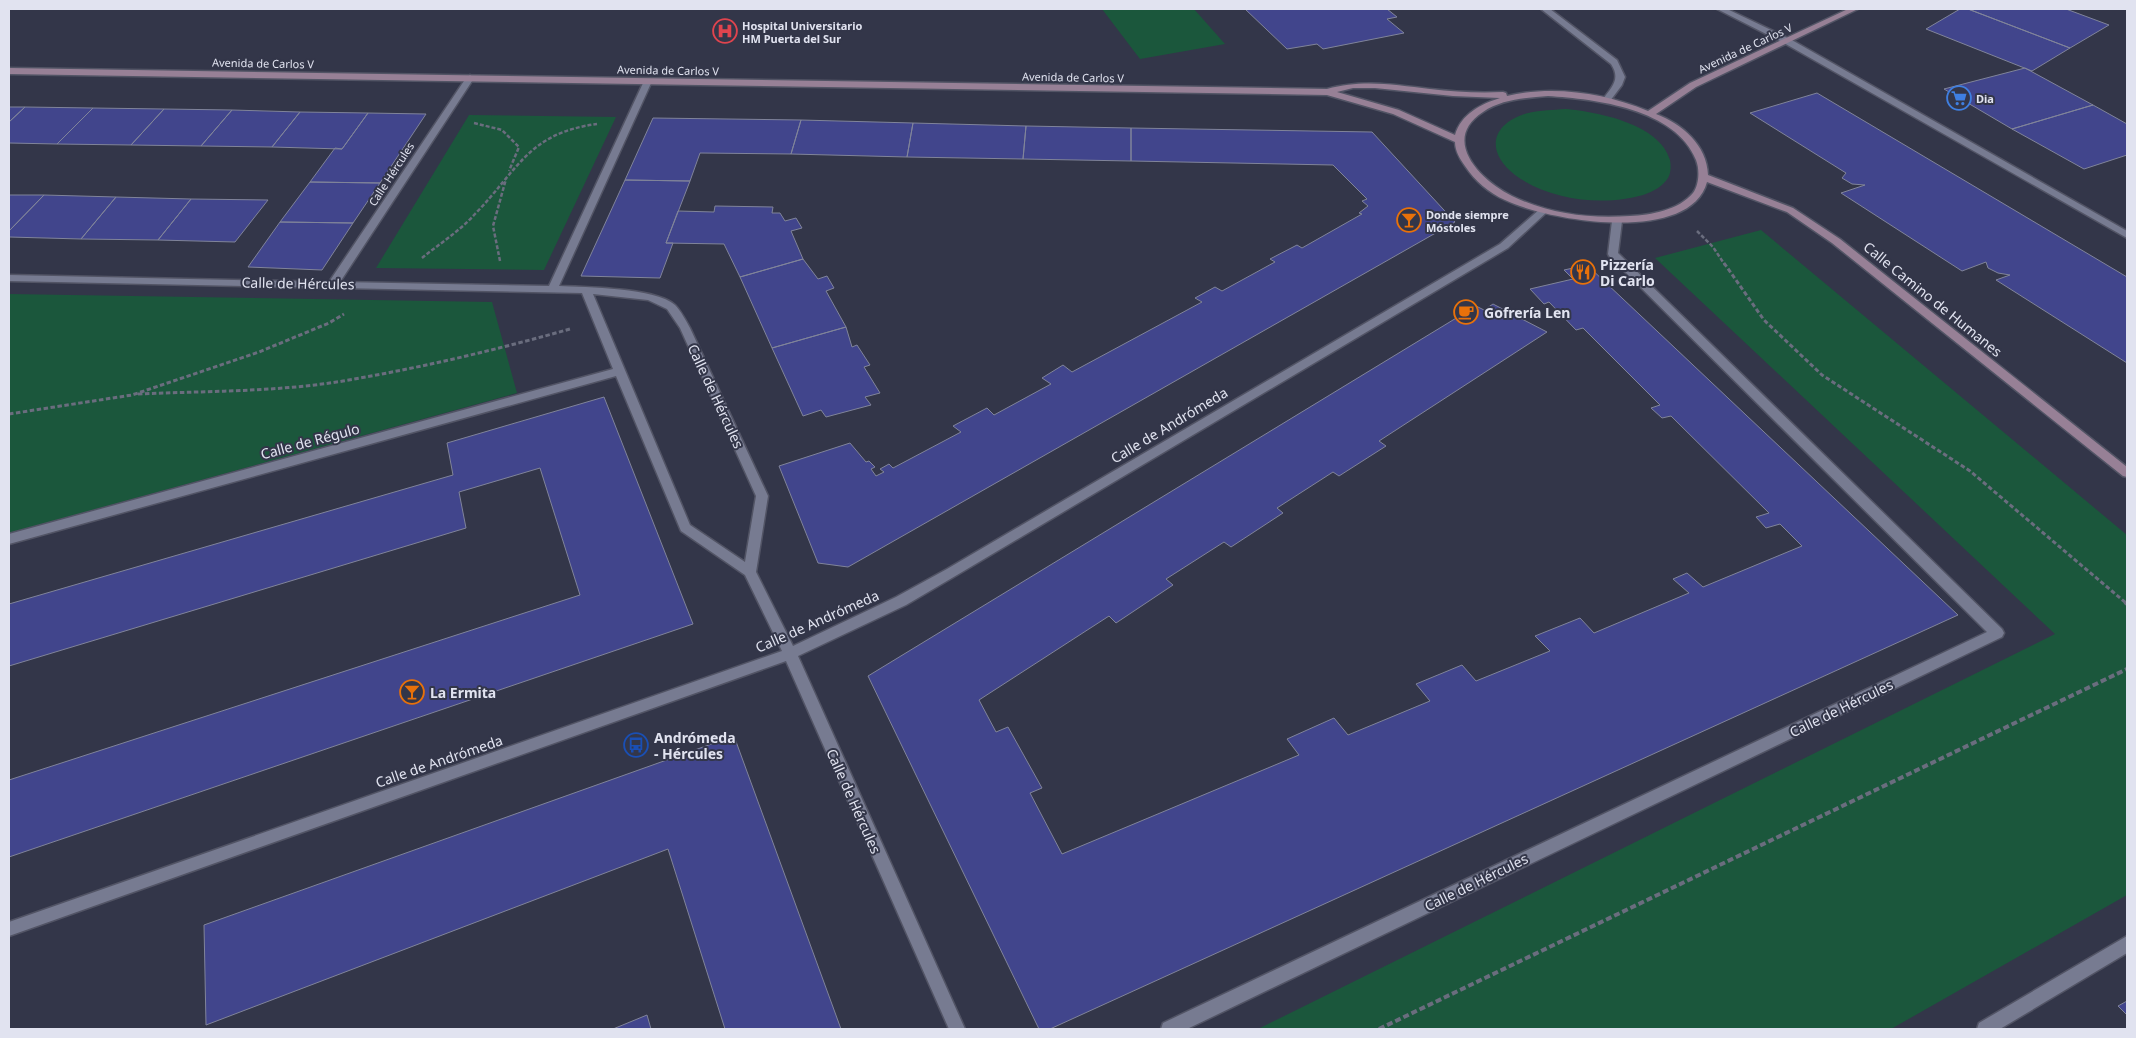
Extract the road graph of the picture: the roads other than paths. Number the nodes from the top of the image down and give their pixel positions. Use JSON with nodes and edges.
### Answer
{"nodes":[{"id":1,"x":1545,"y":9,"type":"edge"},
{"id":2,"x":1721,"y":9,"type":"edge"},
{"id":3,"x":1854,"y":9,"type":"edge"},
{"id":4,"x":1787,"y":41,"type":"junction"},
{"id":5,"x":9,"y":71,"type":"edge"},
{"id":6,"x":470,"y":78,"type":"junction"},
{"id":7,"x":648,"y":80,"type":"junction"},
{"id":8,"x":1328,"y":92,"type":"junction"},
{"id":9,"x":1521,"y":95,"type":"junction"},
{"id":10,"x":1607,"y":99,"type":"junction"},
{"id":11,"x":1649,"y":114,"type":"junction"},
{"id":12,"x":1458,"y":140,"type":"junction"},
{"id":13,"x":1704,"y":177,"type":"junction"},
{"id":14,"x":1543,"y":211,"type":"junction"},
{"id":15,"x":1617,"y":221,"type":"junction"},
{"id":16,"x":2127,"y":234,"type":"edge"},
{"id":17,"x":9,"y":278,"type":"edge"},
{"id":18,"x":333,"y":284,"type":"junction"},
{"id":19,"x":553,"y":289,"type":"junction"},
{"id":20,"x":586,"y":290,"type":"junction"},
{"id":21,"x":619,"y":371,"type":"junction"},
{"id":22,"x":2127,"y":473,"type":"edge"},
{"id":23,"x":9,"y":539,"type":"edge"},
{"id":24,"x":750,"y":572,"type":"junction"},
{"id":25,"x":790,"y":654,"type":"junction"},
{"id":26,"x":9,"y":929,"type":"edge"},
{"id":27,"x":2127,"y":944,"type":"edge"},
{"id":28,"x":957,"y":1029,"type":"edge"},
{"id":29,"x":1169,"y":1029,"type":"edge"},
{"id":30,"x":1985,"y":1029,"type":"edge"}],
"edges":[{"from":1,"to":10,"type":"street"},
{"from":2,"to":4,"type":"street"},
{"from":3,"to":4,"type":"street","name":"Avenida de Carlos V"},
{"from":4,"to":11,"type":"street","name":"Avenida de Carlos V"},
{"from":4,"to":16,"type":"street"},
{"from":5,"to":6,"type":"street","name":"Avenida de Carlos V"},
{"from":6,"to":7,"type":"street","name":"Avenida de Carlos V"},
{"from":6,"to":18,"type":"street","name":"Calle Hércules"},
{"from":7,"to":8,"type":"street","name":"Avenida de Carlos V"},
{"from":7,"to":19,"type":"street"},
{"from":8,"to":9,"type":"street","name":"Avenida de Carlos V"},
{"from":8,"to":12,"type":"street","name":"Avenida de Carlos V"},
{"from":9,"to":10,"type":"street"},
{"from":9,"to":12,"type":"street"},
{"from":10,"to":11,"type":"street"},
{"from":11,"to":13,"type":"street"},
{"from":12,"to":14,"type":"street"},
{"from":13,"to":15,"type":"street"},
{"from":13,"to":22,"type":"street","name":"Calle Camino de Humanes"},
{"from":14,"to":15,"type":"street"},
{"from":14,"to":25,"type":"street","name":"Calle de Andrómeda"},
{"from":15,"to":29,"type":"street","name":"Calle de Hércules"},
{"from":17,"to":18,"type":"street","name":"Calle de Hércules"},
{"from":18,"to":19,"type":"street","name":"Calle de Hércules"},
{"from":19,"to":20,"type":"street","name":"Calle de Hércules"},
{"from":20,"to":21,"type":"street","name":"Calle de Hércules"},
{"from":20,"to":24,"type":"street","name":"Calle de Hércules"},
{"from":21,"to":23,"type":"street","name":"Calle de Régulo"},
{"from":21,"to":24,"type":"street","name":"Calle de Hércules"},
{"from":24,"to":25,"type":"street","name":"Calle de Hércules"},
{"from":25,"to":26,"type":"street","name":"Calle de Andrómeda"},
{"from":25,"to":28,"type":"street","name":"Calle de Hércules"},
{"from":27,"to":30,"type":"street"}]}
